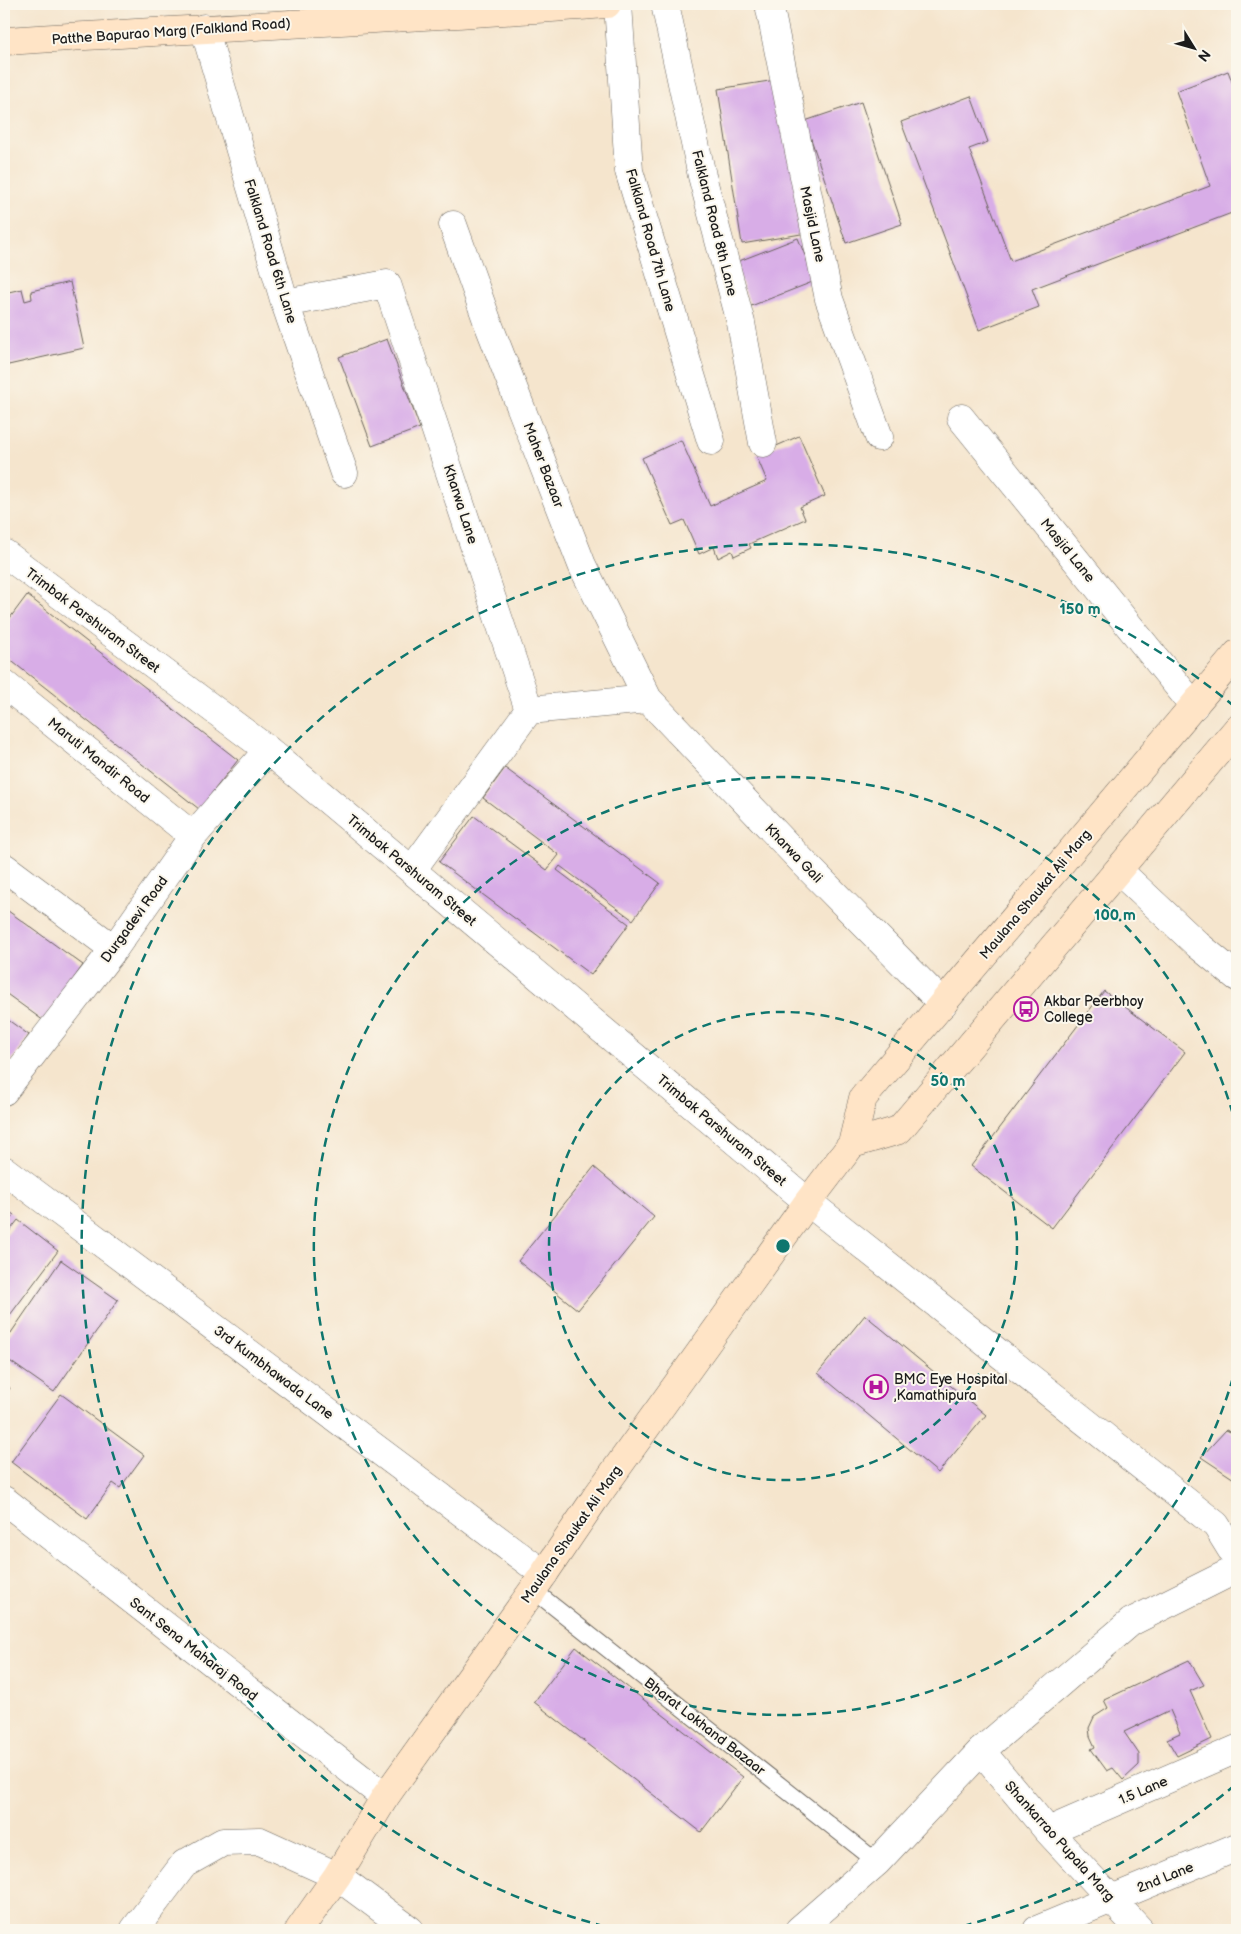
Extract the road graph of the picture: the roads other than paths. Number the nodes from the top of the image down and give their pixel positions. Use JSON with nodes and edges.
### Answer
{"nodes":[{"id":1,"x":607,"y":4,"type":"edge"},
{"id":2,"x":618,"y":4,"type":"edge"},
{"id":3,"x":665,"y":4,"type":"edge"},
{"id":4,"x":768,"y":4,"type":"edge"},
{"id":5,"x":204,"y":28,"type":"junction"},
{"id":6,"x":4,"y":41,"type":"edge"},
{"id":7,"x":453,"y":226,"type":"dead end"},
{"id":8,"x":285,"y":303,"type":"junction"},
{"id":9,"x":961,"y":418,"type":"dead end"},
{"id":10,"x":879,"y":438,"type":"dead end"},
{"id":11,"x":711,"y":441,"type":"dead end"},
{"id":12,"x":763,"y":443,"type":"dead end"},
{"id":13,"x":344,"y":473,"type":"dead end"},
{"id":14,"x":4,"y":553,"type":"edge"},
{"id":15,"x":1237,"y":654,"type":"edge"},
{"id":16,"x":4,"y":684,"type":"edge"},
{"id":17,"x":648,"y":699,"type":"junction"},
{"id":18,"x":1194,"y":706,"type":"junction"},
{"id":19,"x":529,"y":710,"type":"junction"},
{"id":20,"x":1237,"y":729,"type":"edge"},
{"id":21,"x":268,"y":750,"type":"junction"},
{"id":22,"x":193,"y":836,"type":"junction"},
{"id":23,"x":4,"y":868,"type":"edge"},
{"id":24,"x":412,"y":870,"type":"junction"},
{"id":25,"x":1118,"y":871,"type":"junction"},
{"id":26,"x":114,"y":949,"type":"junction"},
{"id":27,"x":1237,"y":977,"type":"edge"},
{"id":28,"x":943,"y":1004,"type":"junction"},
{"id":29,"x":4,"y":1091,"type":"edge"},
{"id":30,"x":852,"y":1144,"type":"junction"},
{"id":31,"x":4,"y":1170,"type":"edge"},
{"id":32,"x":808,"y":1202,"type":"junction"},
{"id":33,"x":4,"y":1502,"type":"edge"},
{"id":34,"x":1237,"y":1559,"type":"edge"},
{"id":35,"x":1237,"y":1569,"type":"edge"},
{"id":36,"x":538,"y":1582,"type":"junction"},
{"id":37,"x":1237,"y":1749,"type":"edge"},
{"id":38,"x":981,"y":1750,"type":"junction"},
{"id":39,"x":385,"y":1797,"type":"junction"},
{"id":40,"x":1048,"y":1831,"type":"junction"},
{"id":41,"x":1237,"y":1847,"type":"edge"},
{"id":42,"x":877,"y":1862,"type":"junction"},
{"id":43,"x":337,"y":1876,"type":"junction"},
{"id":44,"x":1112,"y":1899,"type":"junction"},
{"id":45,"x":134,"y":1930,"type":"edge"},
{"id":46,"x":299,"y":1930,"type":"edge"},
{"id":47,"x":410,"y":1930,"type":"edge"},
{"id":48,"x":799,"y":1930,"type":"edge"},
{"id":49,"x":1037,"y":1930,"type":"edge"},
{"id":50,"x":1140,"y":1930,"type":"edge"}],
"edges":[{"from":1,"to":5,"type":"main road","name":"Patthe Bapurao Marg (Falkland Road)"},
{"from":2,"to":11,"type":"street","name":"Falkland Road 7th Lane"},
{"from":3,"to":12,"type":"street","name":"Falkland Road 8th Lane"},
{"from":4,"to":10,"type":"street","name":"Masjid Lane"},
{"from":5,"to":6,"type":"main road","name":"Patthe Bapurao Marg (Falkland Road)"},
{"from":5,"to":8,"type":"street","name":"Falkland Road 6th Lane"},
{"from":7,"to":17,"type":"street","name":"Maher Bazaar"},
{"from":8,"to":13,"type":"street","name":"Falkland Road 6th Lane"},
{"from":8,"to":19,"type":"street","name":"Kharwa Lane"},
{"from":9,"to":18,"type":"street","name":"Masjid Lane"},
{"from":14,"to":21,"type":"street","name":"Trimbak Parshuram Street"},
{"from":15,"to":18,"type":"main road","name":"Maulana Shaukat Ali Marg"},
{"from":16,"to":22,"type":"street","name":"Maruti Mandir Road"},
{"from":17,"to":19,"type":"street"},
{"from":17,"to":28,"type":"street","name":"Kharwa Gali"},
{"from":18,"to":28,"type":"main road","name":"Maulana Shaukat Ali Marg"},
{"from":19,"to":24,"type":"street"},
{"from":20,"to":25,"type":"main road"},
{"from":21,"to":22,"type":"street","name":"Durgadevi Road"},
{"from":21,"to":24,"type":"street","name":"Trimbak Parshuram Street"},
{"from":22,"to":26,"type":"street","name":"Durgadevi Road"},
{"from":23,"to":26,"type":"street"},
{"from":24,"to":32,"type":"street","name":"Trimbak Parshuram Street"},
{"from":25,"to":27,"type":"street"},
{"from":25,"to":30,"type":"main road"},
{"from":26,"to":29,"type":"street","name":"Durgadevi Road"},
{"from":28,"to":30,"type":"main road","name":"Maulana Shaukat Ali Marg"},
{"from":30,"to":32,"type":"main road","name":"Maulana Shaukat Ali Marg"},
{"from":31,"to":36,"type":"street","name":"3rd Kumbhawada Lane"},
{"from":32,"to":34,"type":"street","name":"Trimbak Parshuram Street"},
{"from":32,"to":36,"type":"main road","name":"Maulana Shaukat Ali Marg"},
{"from":33,"to":39,"type":"street","name":"Sant Sena Maharaj Road"},
{"from":35,"to":38,"type":"street"},
{"from":36,"to":39,"type":"main road","name":"Maulana Shaukat Ali Marg"},
{"from":36,"to":42,"type":"lane","name":"Bharat Lokhand Bazaar"},
{"from":37,"to":40,"type":"street","name":"1.5 Lane"},
{"from":38,"to":40,"type":"street","name":"Shankarrao Pupala Marg"},
{"from":38,"to":42,"type":"street"},
{"from":39,"to":43,"type":"main road","name":"Maulana Shaukat Ali Marg"},
{"from":40,"to":44,"type":"street","name":"Shankarrao Pupala Marg"},
{"from":41,"to":44,"type":"street","name":"2nd Lane"},
{"from":42,"to":48,"type":"street"},
{"from":43,"to":45,"type":"street"},
{"from":43,"to":46,"type":"main road","name":"Maulana Shaukat Ali Marg"},
{"from":43,"to":47,"type":"street"},
{"from":44,"to":49,"type":"street","name":"2nd Lane"},
{"from":44,"to":50,"type":"street","name":"Shankarrao Pupala Marg"}]}
